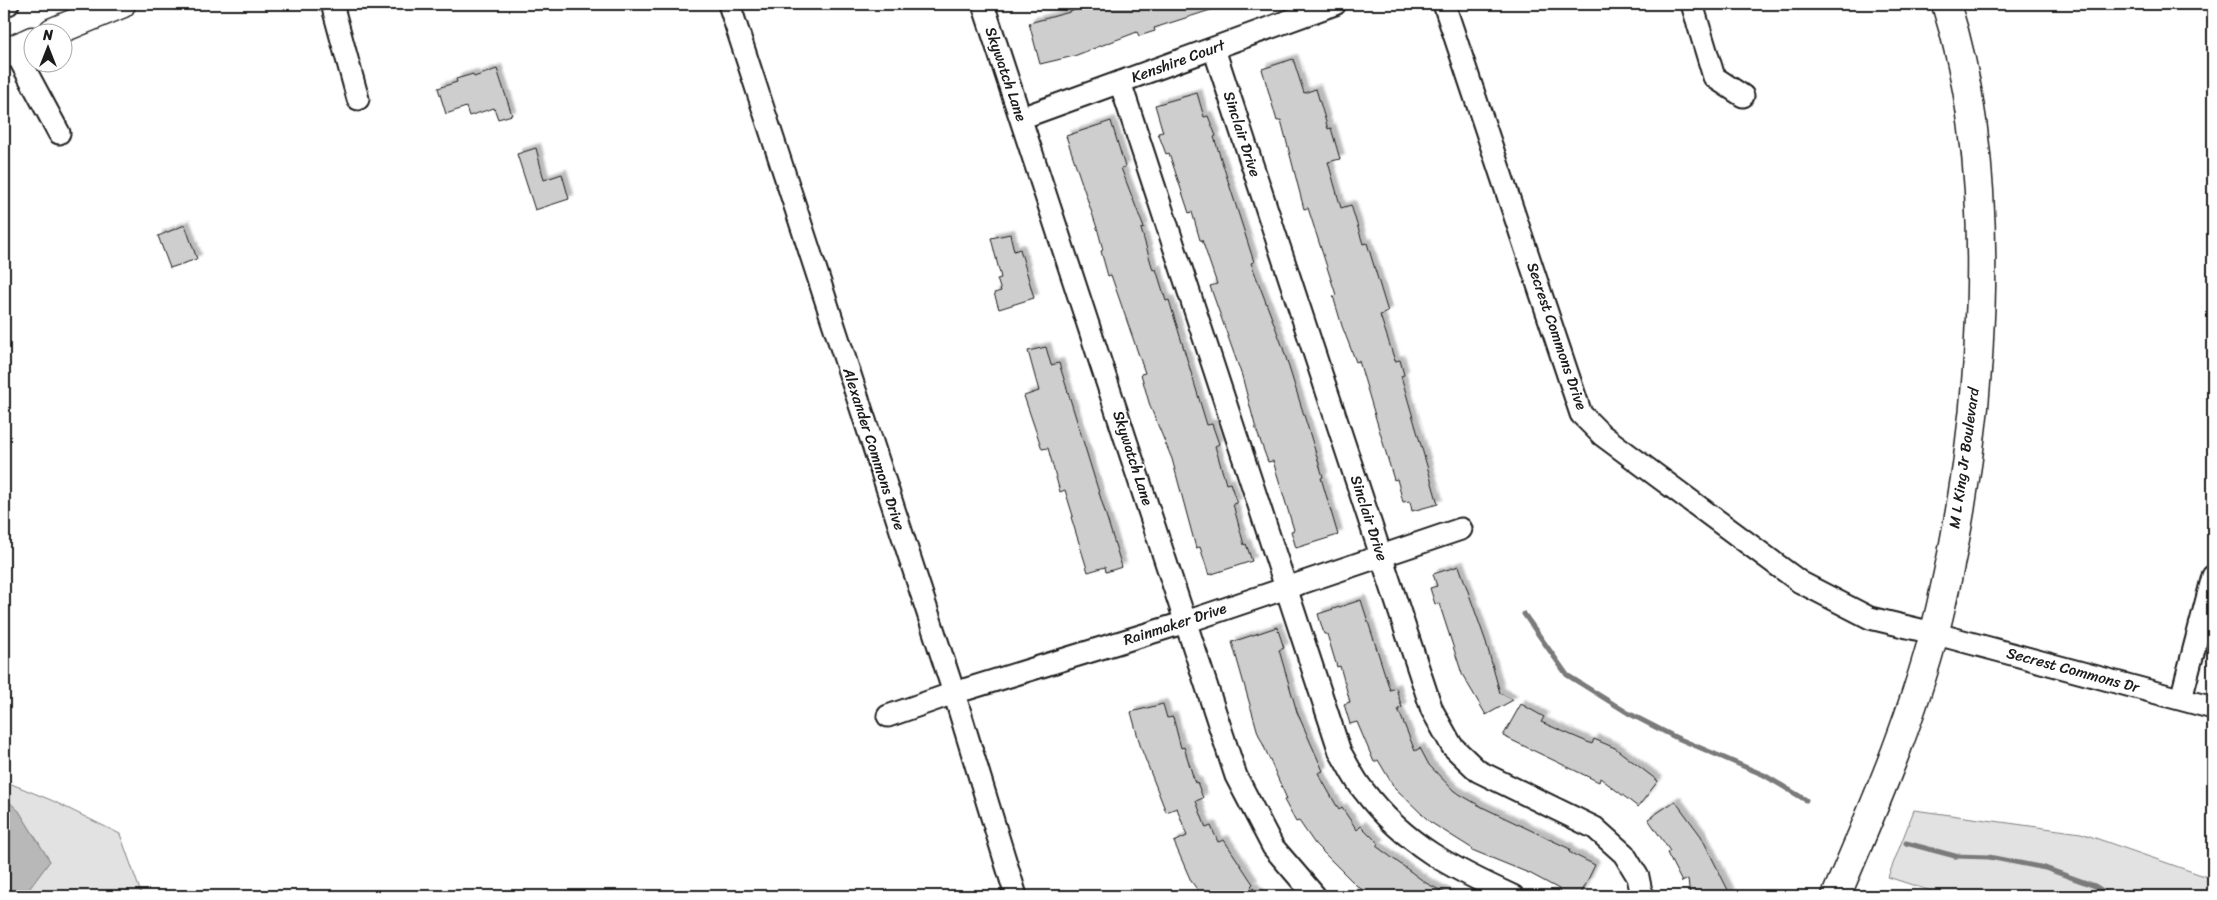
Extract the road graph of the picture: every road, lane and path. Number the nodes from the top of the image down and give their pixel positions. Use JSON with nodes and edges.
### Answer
{"nodes":[{"id":1,"x":8,"y":4,"type":"edge"},
{"id":2,"x":121,"y":4,"type":"edge"},
{"id":3,"x":332,"y":4,"type":"edge"},
{"id":4,"x":729,"y":4,"type":"edge"},
{"id":5,"x":982,"y":4,"type":"edge"},
{"id":6,"x":1335,"y":4,"type":"edge"},
{"id":7,"x":1444,"y":4,"type":"edge"},
{"id":8,"x":1692,"y":4,"type":"edge"},
{"id":9,"x":1946,"y":4,"type":"edge"},
{"id":10,"x":4,"y":5,"type":"edge"},
{"id":11,"x":72,"y":24,"type":"edge"},
{"id":12,"x":17,"y":48,"type":"edge"},
{"id":13,"x":1214,"y":49,"type":"junction"},
{"id":14,"x":1120,"y":82,"type":"junction"},
{"id":15,"x":1743,"y":96,"type":"dead end"},
{"id":16,"x":358,"y":99,"type":"dead end"},
{"id":17,"x":1021,"y":118,"type":"junction"},
{"id":18,"x":59,"y":133,"type":"dead end"},
{"id":19,"x":1461,"y":529,"type":"dead end"},
{"id":20,"x":1381,"y":556,"type":"junction"},
{"id":21,"x":2213,"y":576,"type":"edge"},
{"id":22,"x":1285,"y":589,"type":"junction"},
{"id":23,"x":1186,"y":622,"type":"junction"},
{"id":24,"x":1933,"y":633,"type":"junction"},
{"id":25,"x":954,"y":693,"type":"junction"},
{"id":26,"x":2181,"y":699,"type":"junction"},
{"id":27,"x":2213,"y":708,"type":"edge"},
{"id":28,"x":888,"y":716,"type":"dead end"},
{"id":29,"x":1016,"y":896,"type":"edge"},
{"id":30,"x":1315,"y":896,"type":"edge"},
{"id":31,"x":1513,"y":896,"type":"edge"},
{"id":32,"x":1642,"y":896,"type":"edge"},
{"id":33,"x":1836,"y":896,"type":"edge"}],
"edges":[{"from":1,"to":10,"type":"street"},
{"from":2,"to":11,"type":"main road"},
{"from":3,"to":16,"type":"street"},
{"from":4,"to":25,"type":"street","name":"Alexander Commons Drive"},
{"from":5,"to":17,"type":"street","name":"Skywatch Lane"},
{"from":6,"to":13,"type":"street","name":"Kenshire Court"},
{"from":7,"to":24,"type":"street","name":"Secrest Commons Drive"},
{"from":8,"to":15,"type":"street"},
{"from":9,"to":24,"type":"main road","name":"M L King Jr Boulevard"},
{"from":12,"to":18,"type":"street"},
{"from":13,"to":14,"type":"street","name":"Kenshire Court"},
{"from":13,"to":20,"type":"street","name":"Sinclair Drive"},
{"from":14,"to":17,"type":"street","name":"Kenshire Court"},
{"from":14,"to":22,"type":"street"},
{"from":17,"to":23,"type":"street","name":"Skywatch Lane"},
{"from":19,"to":20,"type":"street","name":"Rainmaker Drive"},
{"from":20,"to":22,"type":"street","name":"Rainmaker Drive"},
{"from":20,"to":32,"type":"street","name":"Sinclair Drive"},
{"from":21,"to":26,"type":"street"},
{"from":22,"to":23,"type":"street","name":"Rainmaker Drive"},
{"from":22,"to":31,"type":"street"},
{"from":23,"to":25,"type":"street","name":"Rainmaker Drive"},
{"from":23,"to":30,"type":"street","name":"Skywatch Lane"},
{"from":24,"to":26,"type":"street","name":"Secrest Commons Dr"},
{"from":24,"to":33,"type":"main road","name":"M L King Jr Boulevard"},
{"from":25,"to":28,"type":"street","name":"Rainmaker Drive"},
{"from":25,"to":29,"type":"street","name":"Alexander Commons Drive"},
{"from":26,"to":27,"type":"street","name":"Secrest Commons Dr"}]}
